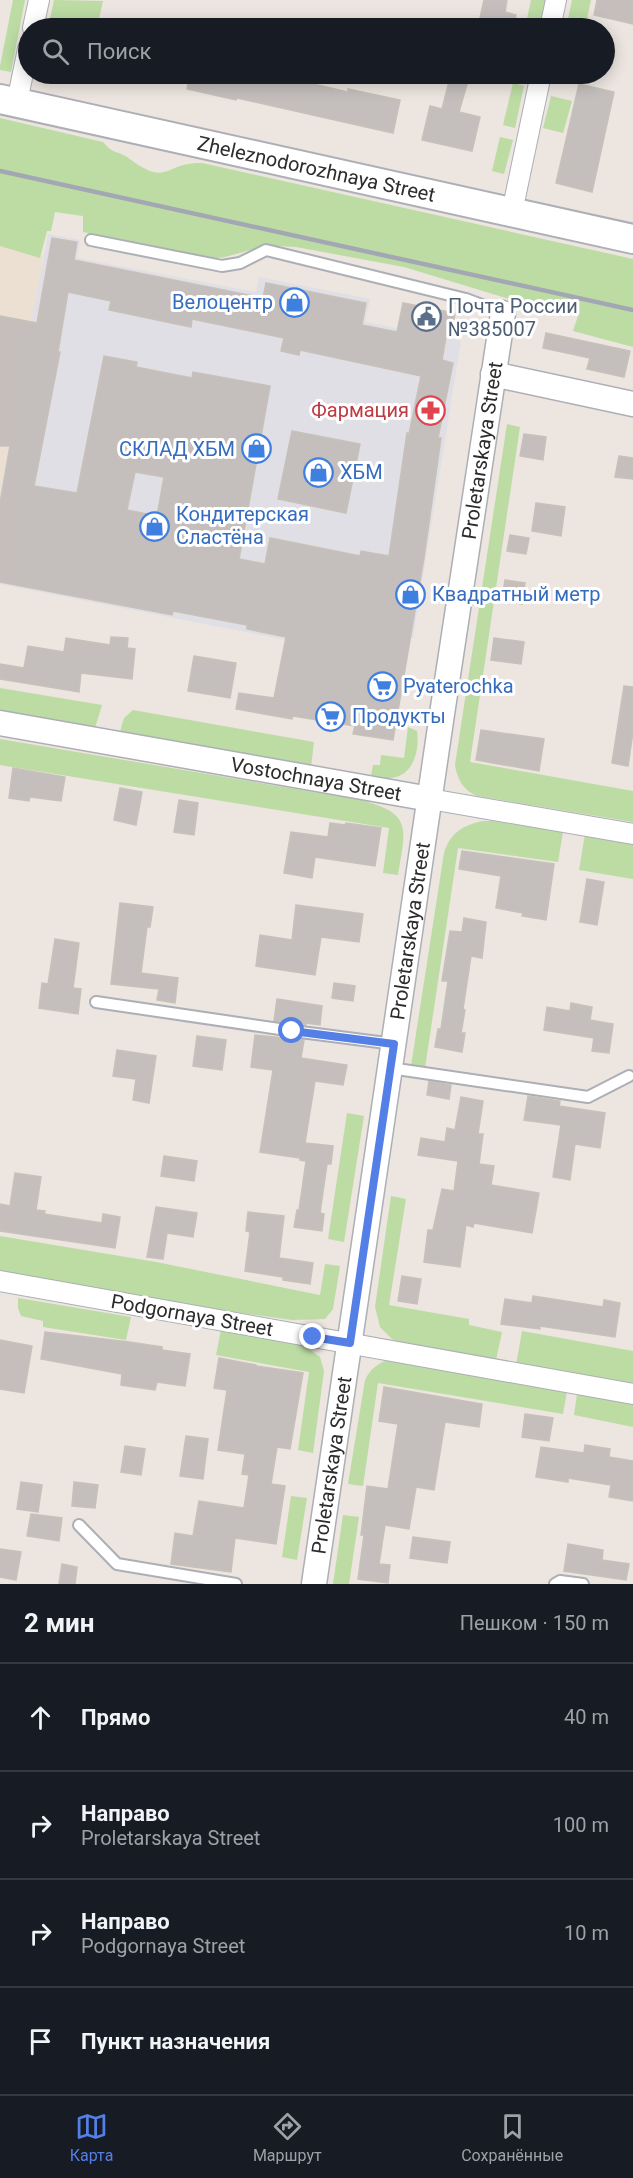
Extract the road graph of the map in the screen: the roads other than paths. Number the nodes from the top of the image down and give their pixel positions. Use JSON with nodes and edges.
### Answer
{"nodes":[{"id":1,"x":39,"y":0,"type":"edge"},
{"id":2,"x":556,"y":0,"type":"edge"},
{"id":3,"x":35,"y":18,"type":"edge"},
{"id":4,"x":552,"y":18,"type":"edge"},
{"id":5,"x":18,"y":76,"type":"edge"},
{"id":6,"x":539,"y":84,"type":"edge"},
{"id":7,"x":9,"y":100,"type":"edge"},
{"id":8,"x":512,"y":212,"type":"junction"},
{"id":9,"x":633,"y":239,"type":"edge"},
{"id":10,"x":91,"y":240,"type":"dead end"},
{"id":11,"x":503,"y":313,"type":"joint"},
{"id":12,"x":493,"y":374,"type":"junction"},
{"id":13,"x":633,"y":404,"type":"edge"},
{"id":14,"x":0,"y":723,"type":"edge"},
{"id":15,"x":430,"y":799,"type":"junction"},
{"id":16,"x":633,"y":834,"type":"edge"},
{"id":17,"x":96,"y":1002,"type":"dead end"},
{"id":18,"x":394,"y":1044,"type":"junction"},
{"id":19,"x":390,"y":1068,"type":"junction"},
{"id":20,"x":629,"y":1076,"type":"dead end"},
{"id":21,"x":0,"y":1281,"type":"edge"},
{"id":22,"x":350,"y":1343,"type":"junction"},
{"id":23,"x":633,"y":1394,"type":"edge"},
{"id":24,"x":79,"y":1525,"type":"dead end"},
{"id":25,"x":236,"y":1584,"type":"edge"},
{"id":26,"x":314,"y":1584,"type":"edge"},
{"id":27,"x":555,"y":1584,"type":"edge"},
{"id":28,"x":583,"y":1584,"type":"edge"}],
"edges":[{"from":1,"to":3,"type":"street"},
{"from":2,"to":4,"type":"street"},
{"from":5,"to":7,"type":"street"},
{"from":6,"to":8,"type":"street"},
{"from":7,"to":8,"type":"main road","name":"Zheleznodorozhnaya Street"},
{"from":8,"to":9,"type":"main road","name":"Zheleznodorozhnaya Street"},
{"from":10,"to":11,"type":"lane"},
{"from":11,"to":12,"type":"street","name":"Proletarskaya Street"},
{"from":12,"to":13,"type":"street"},
{"from":12,"to":15,"type":"street","name":"Proletarskaya Street"},
{"from":14,"to":15,"type":"street","name":"Vostochnaya Street"},
{"from":15,"to":16,"type":"street","name":"Vostochnaya Street"},
{"from":15,"to":18,"type":"street","name":"Proletarskaya Street"},
{"from":17,"to":18,"type":"lane"},
{"from":18,"to":19,"type":"street","name":"Proletarskaya Street"},
{"from":19,"to":20,"type":"lane"},
{"from":19,"to":22,"type":"street","name":"Proletarskaya Street"},
{"from":21,"to":22,"type":"street","name":"Podgornaya Street"},
{"from":22,"to":23,"type":"street","name":"Podgornaya Street"},
{"from":22,"to":26,"type":"street","name":"Proletarskaya Street"},
{"from":24,"to":25,"type":"lane"},
{"from":27,"to":28,"type":"lane"}]}
